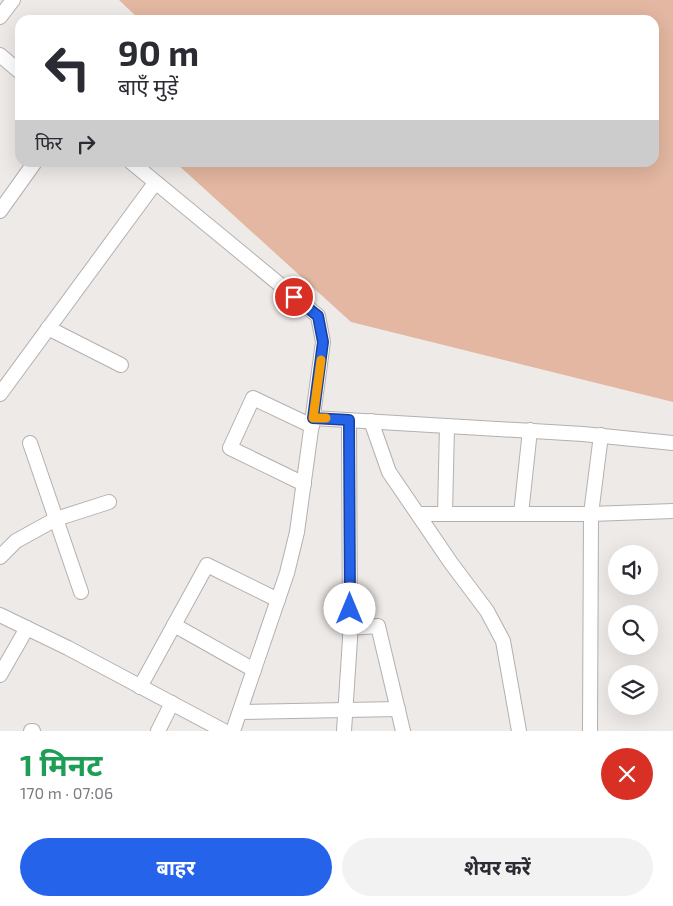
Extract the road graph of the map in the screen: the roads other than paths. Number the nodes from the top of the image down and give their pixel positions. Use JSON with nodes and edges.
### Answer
{"nodes":[{"id":1,"x":13,"y":0,"type":"edge"},
{"id":2,"x":0,"y":17,"type":"edge"},
{"id":3,"x":0,"y":55,"type":"edge"},
{"id":4,"x":15,"y":68,"type":"edge"},
{"id":5,"x":31,"y":167,"type":"edge"},
{"id":6,"x":137,"y":167,"type":"edge"},
{"id":7,"x":155,"y":182,"type":"junction"},
{"id":8,"x":0,"y":210,"type":"edge"},
{"id":9,"x":48,"y":328,"type":"junction"},
{"id":10,"x":121,"y":365,"type":"dead end"},
{"id":11,"x":0,"y":394,"type":"edge"},
{"id":12,"x":349,"y":420,"type":"junction"},
{"id":13,"x":371,"y":421,"type":"junction"},
{"id":14,"x":312,"y":422,"type":"junction"},
{"id":15,"x":447,"y":426,"type":"junction"},
{"id":16,"x":530,"y":430,"type":"junction"},
{"id":17,"x":600,"y":435,"type":"junction"},
{"id":18,"x":30,"y":443,"type":"dead end"},
{"id":19,"x":673,"y":443,"type":"edge"},
{"id":20,"x":304,"y":484,"type":"junction"},
{"id":21,"x":109,"y":502,"type":"dead end"},
{"id":22,"x":673,"y":511,"type":"edge"},
{"id":23,"x":418,"y":514,"type":"junction"},
{"id":24,"x":445,"y":514,"type":"junction"},
{"id":25,"x":520,"y":514,"type":"junction"},
{"id":26,"x":591,"y":514,"type":"junction"},
{"id":27,"x":56,"y":519,"type":"junction"},
{"id":28,"x":0,"y":557,"type":"edge"},
{"id":29,"x":81,"y":592,"type":"dead end"},
{"id":30,"x":278,"y":600,"type":"junction"},
{"id":31,"x":0,"y":615,"type":"edge"},
{"id":32,"x":174,"y":625,"type":"junction"},
{"id":33,"x":27,"y":628,"type":"junction"},
{"id":34,"x":350,"y":628,"type":"junction"},
{"id":35,"x":254,"y":670,"type":"junction"},
{"id":36,"x":0,"y":675,"type":"edge"},
{"id":37,"x":140,"y":686,"type":"junction"},
{"id":38,"x":172,"y":703,"type":"junction"},
{"id":39,"x":398,"y":709,"type":"junction"},
{"id":40,"x":345,"y":710,"type":"junction"},
{"id":41,"x":240,"y":712,"type":"junction"},
{"id":42,"x":158,"y":731,"type":"edge"},
{"id":43,"x":224,"y":731,"type":"edge"},
{"id":44,"x":233,"y":731,"type":"edge"},
{"id":45,"x":344,"y":731,"type":"edge"},
{"id":46,"x":403,"y":731,"type":"edge"},
{"id":47,"x":519,"y":731,"type":"edge"},
{"id":48,"x":590,"y":731,"type":"edge"}],
"edges":[{"from":1,"to":2,"type":"street"},
{"from":3,"to":4,"type":"street"},
{"from":5,"to":8,"type":"street"},
{"from":6,"to":7,"type":"street"},
{"from":7,"to":9,"type":"street"},
{"from":7,"to":14,"type":"street"},
{"from":9,"to":10,"type":"street"},
{"from":9,"to":11,"type":"street"},
{"from":12,"to":13,"type":"street"},
{"from":12,"to":14,"type":"street"},
{"from":12,"to":34,"type":"street"},
{"from":13,"to":15,"type":"street"},
{"from":13,"to":23,"type":"street"},
{"from":14,"to":20,"type":"street"},
{"from":14,"to":20,"type":"street"},
{"from":15,"to":16,"type":"street"},
{"from":15,"to":24,"type":"street"},
{"from":16,"to":17,"type":"street"},
{"from":16,"to":25,"type":"street"},
{"from":17,"to":19,"type":"street"},
{"from":17,"to":26,"type":"street"},
{"from":18,"to":27,"type":"street"},
{"from":20,"to":30,"type":"street"},
{"from":21,"to":27,"type":"street"},
{"from":22,"to":26,"type":"street"},
{"from":23,"to":24,"type":"street"},
{"from":23,"to":47,"type":"street"},
{"from":24,"to":25,"type":"street"},
{"from":25,"to":26,"type":"street"},
{"from":26,"to":48,"type":"street"},
{"from":27,"to":28,"type":"street"},
{"from":27,"to":29,"type":"street"},
{"from":30,"to":32,"type":"street"},
{"from":30,"to":35,"type":"street"},
{"from":31,"to":33,"type":"street"},
{"from":32,"to":35,"type":"street"},
{"from":32,"to":37,"type":"street"},
{"from":33,"to":36,"type":"street"},
{"from":33,"to":37,"type":"street"},
{"from":34,"to":39,"type":"street"},
{"from":34,"to":40,"type":"street"},
{"from":35,"to":41,"type":"street"},
{"from":37,"to":38,"type":"street"},
{"from":38,"to":42,"type":"street"},
{"from":38,"to":43,"type":"street"},
{"from":39,"to":40,"type":"street"},
{"from":39,"to":46,"type":"street"},
{"from":40,"to":41,"type":"street"},
{"from":40,"to":45,"type":"street"},
{"from":41,"to":44,"type":"street"}]}
